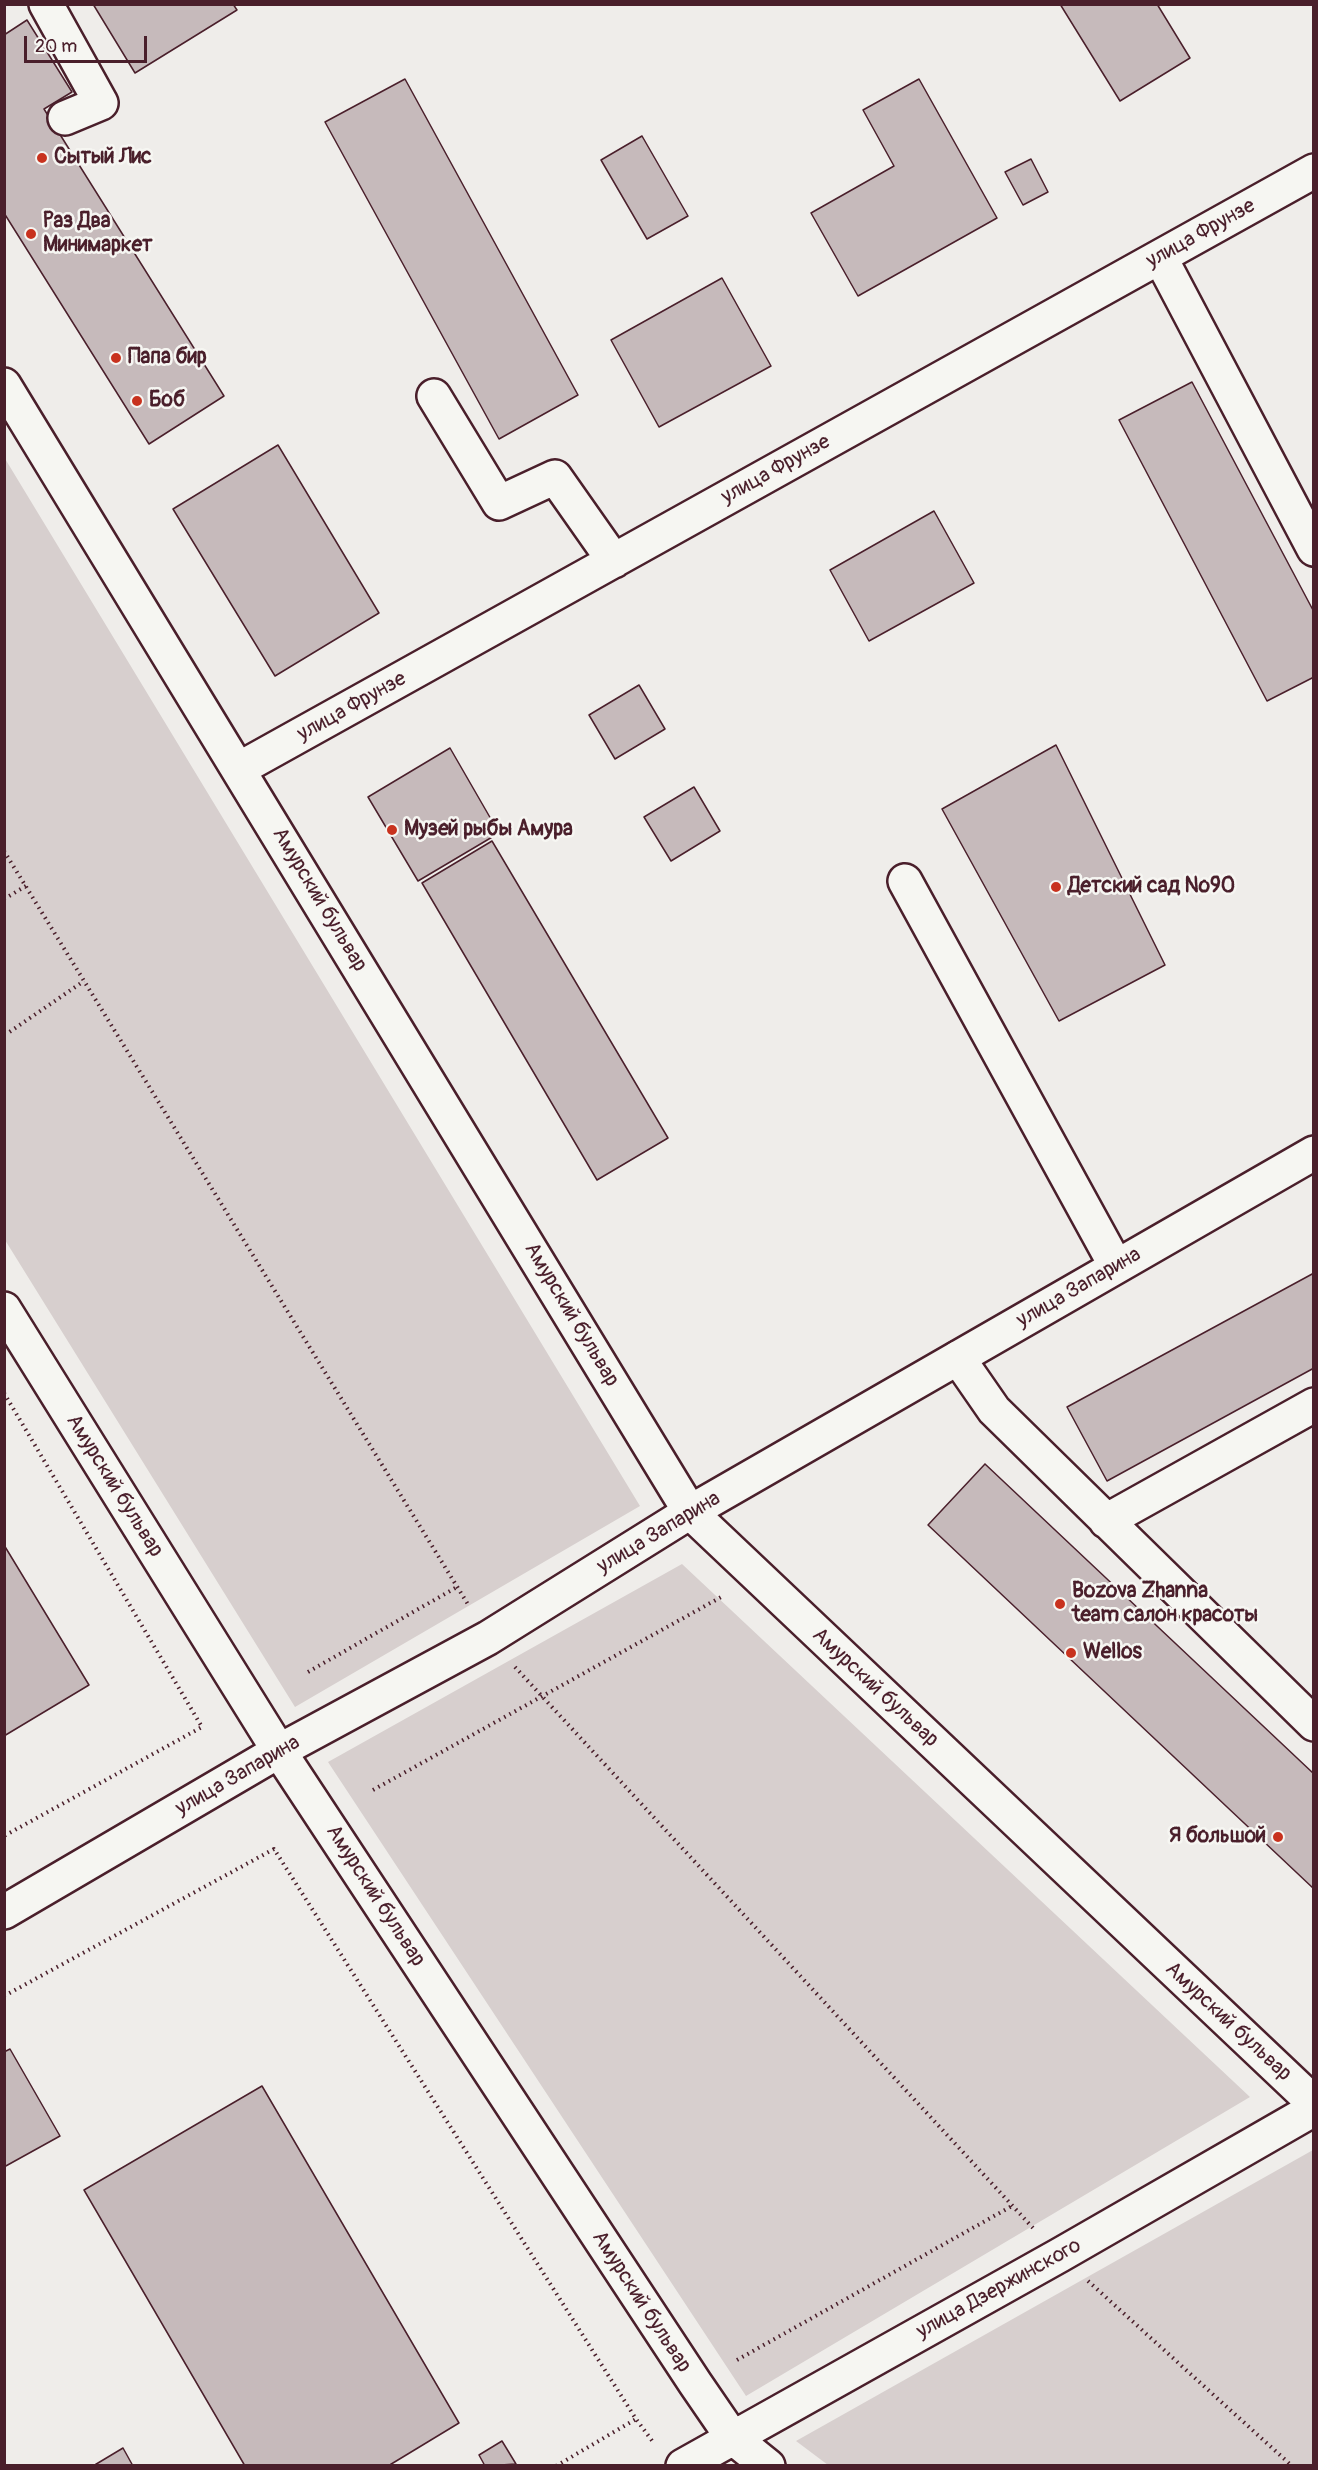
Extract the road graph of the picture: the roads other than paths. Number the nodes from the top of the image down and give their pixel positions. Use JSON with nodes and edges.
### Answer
{"nodes":[{"id":1,"x":46,"y":4,"type":"edge"},
{"id":2,"x":65,"y":118,"type":"dead end"},
{"id":3,"x":1314,"y":171,"type":"edge"},
{"id":4,"x":1160,"y":257,"type":"junction"},
{"id":5,"x":4,"y":385,"type":"edge"},
{"id":6,"x":434,"y":396,"type":"dead end"},
{"id":7,"x":1314,"y":549,"type":"edge"},
{"id":8,"x":614,"y":561,"type":"junction"},
{"id":9,"x":239,"y":769,"type":"junction"},
{"id":10,"x":905,"y":881,"type":"dead end"},
{"id":11,"x":1314,"y":1153,"type":"edge"},
{"id":12,"x":1116,"y":1266,"type":"junction"},
{"id":13,"x":4,"y":1309,"type":"edge"},
{"id":14,"x":958,"y":1358,"type":"junction"},
{"id":15,"x":1314,"y":1405,"type":"edge"},
{"id":16,"x":690,"y":1512,"type":"junction"},
{"id":17,"x":1106,"y":1521,"type":"junction"},
{"id":18,"x":1314,"y":1724,"type":"edge"},
{"id":19,"x":279,"y":1751,"type":"junction"},
{"id":20,"x":4,"y":1912,"type":"edge"},
{"id":21,"x":1314,"y":2103,"type":"edge"},
{"id":22,"x":1314,"y":2109,"type":"edge"},
{"id":23,"x":732,"y":2437,"type":"junction"},
{"id":24,"x":683,"y":2466,"type":"edge"},
{"id":25,"x":768,"y":2466,"type":"edge"}],
"edges":[{"from":1,"to":2,"type":"street"},
{"from":3,"to":4,"type":"street","name":"улица Фрунзе"},
{"from":4,"to":7,"type":"street"},
{"from":4,"to":8,"type":"street","name":"улица Фрунзе"},
{"from":5,"to":9,"type":"street","name":"Амурский бульвар"},
{"from":6,"to":8,"type":"street"},
{"from":8,"to":9,"type":"street","name":"улица Фрунзе"},
{"from":9,"to":16,"type":"street","name":"Амурский бульвар"},
{"from":10,"to":12,"type":"street"},
{"from":11,"to":12,"type":"street","name":"улица Запарина"},
{"from":12,"to":14,"type":"street","name":"улица Запарина"},
{"from":13,"to":19,"type":"street","name":"Амурский бульвар"},
{"from":14,"to":16,"type":"street","name":"улица Запарина"},
{"from":14,"to":17,"type":"street"},
{"from":15,"to":17,"type":"street"},
{"from":16,"to":19,"type":"street","name":"улица Запарина"},
{"from":16,"to":21,"type":"street","name":"Амурский бульвар"},
{"from":17,"to":18,"type":"street"},
{"from":19,"to":20,"type":"street","name":"улица Запарина"},
{"from":19,"to":23,"type":"street","name":"Амурский бульвар"},
{"from":22,"to":23,"type":"street","name":"улица Дзержинского"},
{"from":23,"to":24,"type":"street","name":"улица Дзержинского"},
{"from":23,"to":25,"type":"street","name":"Амурский бульвар"}]}
